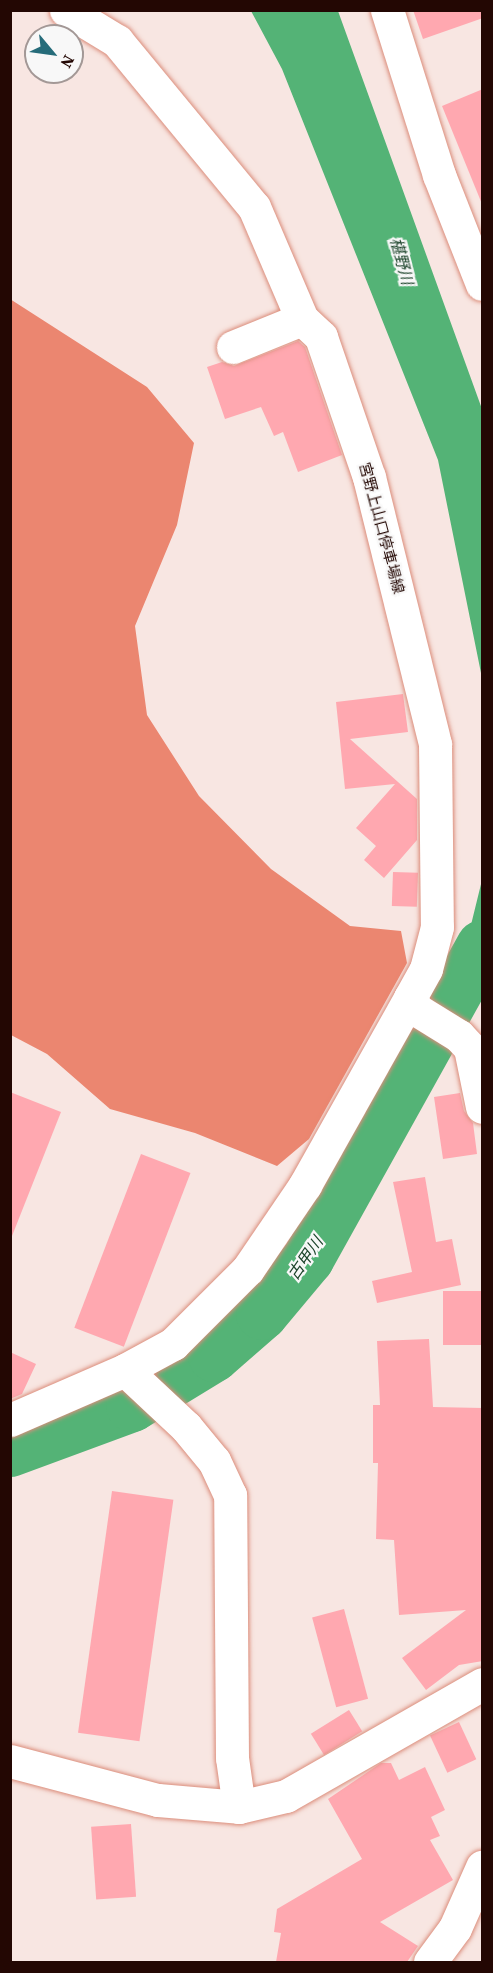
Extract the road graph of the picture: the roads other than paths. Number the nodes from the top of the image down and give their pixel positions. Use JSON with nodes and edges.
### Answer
{"nodes":[{"id":1,"x":66,"y":10,"type":"edge"},
{"id":2,"x":387,"y":10,"type":"edge"},
{"id":3,"x":483,"y":284,"type":"edge"},
{"id":4,"x":302,"y":319,"type":"junction"},
{"id":5,"x":233,"y":347,"type":"dead end"},
{"id":6,"x":413,"y":1004,"type":"junction"},
{"id":7,"x":483,"y":1107,"type":"edge"},
{"id":8,"x":130,"y":1374,"type":"junction"},
{"id":9,"x":10,"y":1420,"type":"edge"},
{"id":10,"x":483,"y":1684,"type":"edge"},
{"id":11,"x":10,"y":1761,"type":"edge"},
{"id":12,"x":239,"y":1808,"type":"junction"},
{"id":13,"x":483,"y":1867,"type":"edge"},
{"id":14,"x":430,"y":1962,"type":"edge"}],
"edges":[{"from":1,"to":4,"type":"street","name":"宮野上山口停車場線"},
{"from":2,"to":3,"type":"street"},
{"from":4,"to":5,"type":"street"},
{"from":4,"to":6,"type":"street","name":"宮野上山口停車場線"},
{"from":6,"to":7,"type":"street"},
{"from":6,"to":8,"type":"street","name":"宮野上山口停車場線"},
{"from":8,"to":9,"type":"street","name":"宮野上山口停車場線"},
{"from":8,"to":12,"type":"street"},
{"from":10,"to":12,"type":"street"},
{"from":11,"to":12,"type":"street"},
{"from":13,"to":14,"type":"street"}]}
